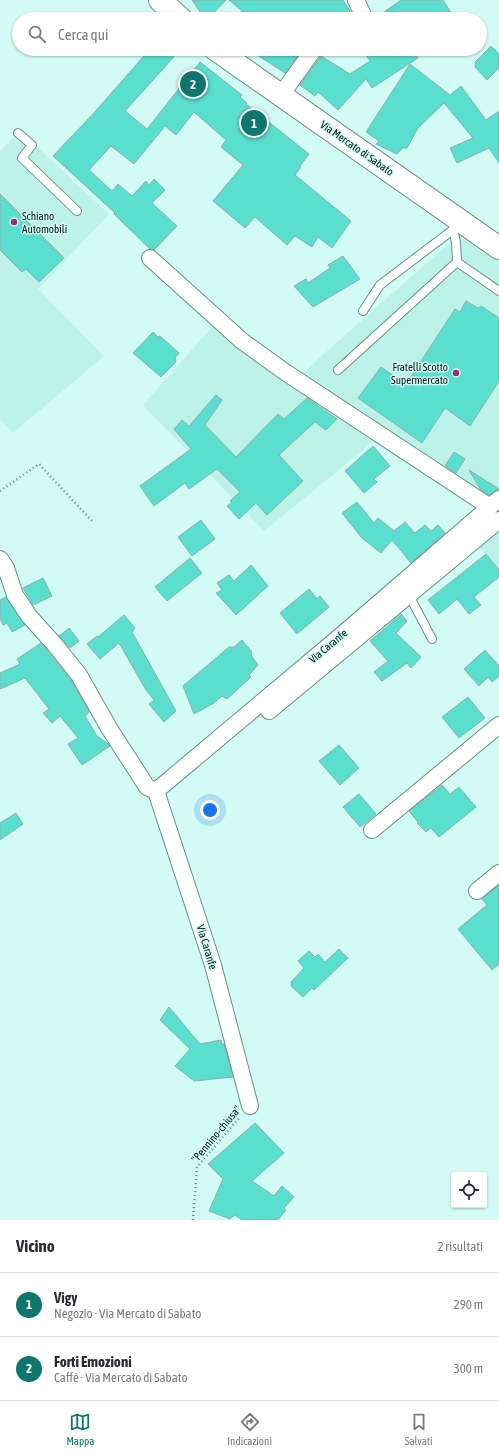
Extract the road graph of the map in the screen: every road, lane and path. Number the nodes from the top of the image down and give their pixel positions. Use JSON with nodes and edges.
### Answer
{"nodes":[{"id":1,"x":160,"y":0,"type":"edge"},
{"id":2,"x":356,"y":0,"type":"edge"},
{"id":3,"x":173,"y":12,"type":"edge"},
{"id":4,"x":362,"y":12,"type":"edge"},
{"id":5,"x":225,"y":56,"type":"edge"},
{"id":6,"x":309,"y":56,"type":"edge"},
{"id":7,"x":281,"y":95,"type":"junction"},
{"id":8,"x":18,"y":133,"type":"dead end"},
{"id":9,"x":77,"y":211,"type":"dead end"},
{"id":10,"x":458,"y":227,"type":"junction"},
{"id":11,"x":499,"y":248,"type":"edge"},
{"id":12,"x":150,"y":258,"type":"dead end"},
{"id":13,"x":457,"y":262,"type":"junction"},
{"id":14,"x":499,"y":291,"type":"edge"},
{"id":15,"x":363,"y":311,"type":"dead end"},
{"id":16,"x":338,"y":370,"type":"dead end"},
{"id":17,"x":0,"y":491,"type":"edge"},
{"id":18,"x":494,"y":503,"type":"edge"},
{"id":19,"x":499,"y":520,"type":"edge"},
{"id":20,"x":93,"y":522,"type":"dead end"},
{"id":21,"x":0,"y":559,"type":"edge"},
{"id":22,"x":409,"y":595,"type":"junction"},
{"id":23,"x":432,"y":639,"type":"dead end"},
{"id":24,"x":499,"y":725,"type":"edge"},
{"id":25,"x":156,"y":791,"type":"junction"},
{"id":26,"x":173,"y":791,"type":"dead end"},
{"id":27,"x":372,"y":830,"type":"dead end"},
{"id":28,"x":499,"y":873,"type":"edge"},
{"id":29,"x":477,"y":892,"type":"dead end"},
{"id":30,"x":250,"y":1106,"type":"joint"},
{"id":31,"x":193,"y":1220,"type":"edge"}],
"edges":[{"from":1,"to":3,"type":"street"},
{"from":2,"to":4,"type":"street"},
{"from":5,"to":7,"type":"street","name":"Via Mercato di Sabato"},
{"from":6,"to":7,"type":"street"},
{"from":7,"to":10,"type":"street","name":"Via Mercato di Sabato"},
{"from":8,"to":9,"type":"lane"},
{"from":10,"to":11,"type":"street","name":"Via Mercato di Sabato"},
{"from":10,"to":13,"type":"lane"},
{"from":10,"to":15,"type":"lane"},
{"from":12,"to":18,"type":"street"},
{"from":13,"to":14,"type":"lane"},
{"from":13,"to":16,"type":"lane"},
{"from":17,"to":20,"type":"path"},
{"from":18,"to":25,"type":"street","name":"Via Caranfe"},
{"from":19,"to":22,"type":"street"},
{"from":21,"to":25,"type":"street"},
{"from":22,"to":23,"type":"lane"},
{"from":22,"to":26,"type":"street"},
{"from":24,"to":27,"type":"street"},
{"from":25,"to":30,"type":"street","name":"Via Caranfe"},
{"from":28,"to":29,"type":"street"},
{"from":30,"to":31,"type":"path","name":"\"Pennino-chiusa\""}]}
